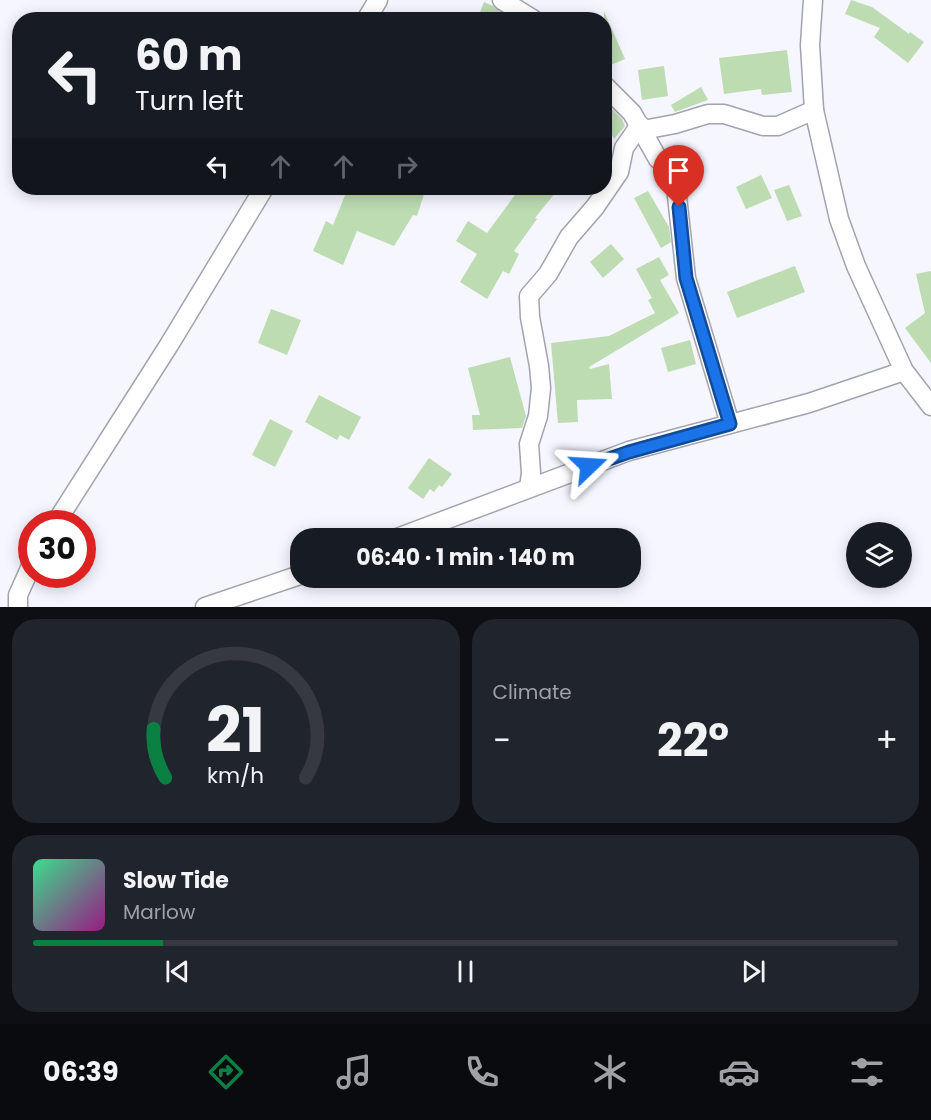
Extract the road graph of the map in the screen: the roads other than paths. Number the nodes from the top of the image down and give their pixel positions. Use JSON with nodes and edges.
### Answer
{"nodes":[{"id":1,"x":502,"y":0,"type":"edge"},
{"id":2,"x":813,"y":0,"type":"edge"},
{"id":3,"x":521,"y":12,"type":"edge"},
{"id":4,"x":612,"y":94,"type":"edge"},
{"id":5,"x":814,"y":111,"type":"junction"},
{"id":6,"x":642,"y":128,"type":"junction"},
{"id":7,"x":612,"y":182,"type":"edge"},
{"id":8,"x":260,"y":195,"type":"edge"},
{"id":9,"x":603,"y":195,"type":"edge"},
{"id":10,"x":904,"y":371,"type":"junction"},
{"id":11,"x":931,"y":406,"type":"edge"},
{"id":12,"x":730,"y":424,"type":"junction"},
{"id":13,"x":529,"y":488,"type":"junction"},
{"id":14,"x":64,"y":510,"type":"edge"},
{"id":15,"x":423,"y":528,"type":"edge"},
{"id":16,"x":290,"y":578,"type":"edge"},
{"id":17,"x":21,"y":588,"type":"edge"},
{"id":18,"x":18,"y":607,"type":"edge"},
{"id":19,"x":205,"y":607,"type":"edge"}],
"edges":[{"from":1,"to":3,"type":"street"},
{"from":2,"to":5,"type":"street"},
{"from":4,"to":6,"type":"street"},
{"from":5,"to":6,"type":"street"},
{"from":5,"to":10,"type":"street"},
{"from":6,"to":7,"type":"street"},
{"from":6,"to":12,"type":"street"},
{"from":8,"to":14,"type":"street"},
{"from":9,"to":13,"type":"street"},
{"from":10,"to":11,"type":"street"},
{"from":10,"to":12,"type":"street"},
{"from":12,"to":13,"type":"street"},
{"from":13,"to":15,"type":"street"},
{"from":16,"to":19,"type":"street"},
{"from":17,"to":18,"type":"street"}]}
